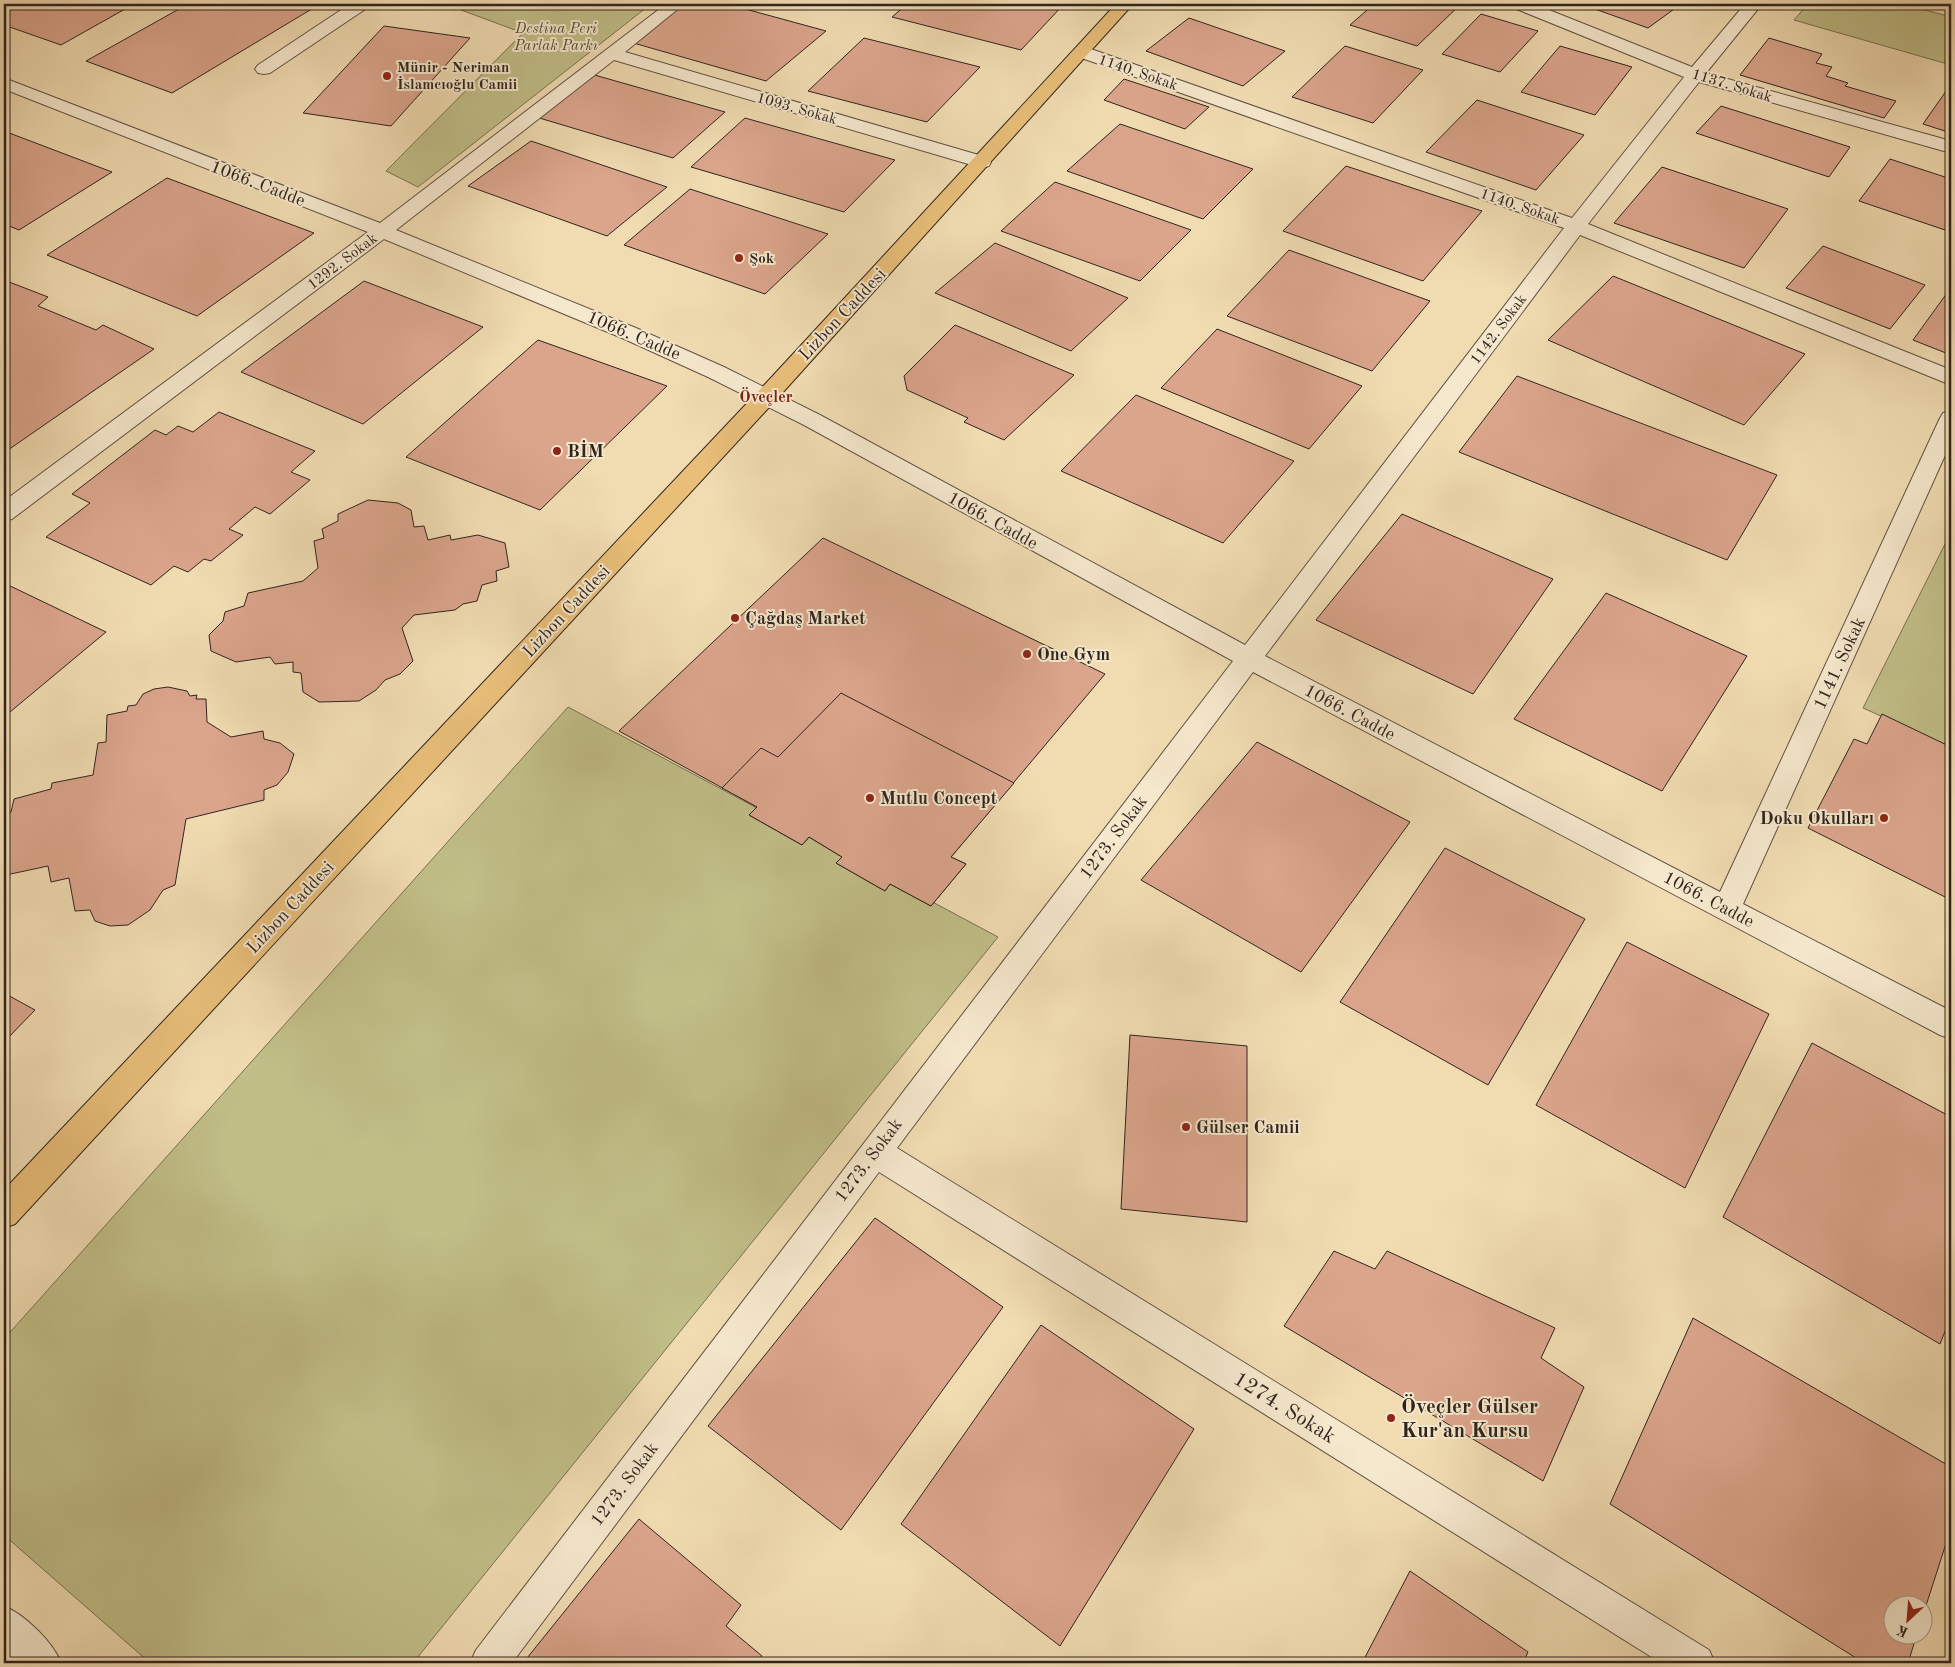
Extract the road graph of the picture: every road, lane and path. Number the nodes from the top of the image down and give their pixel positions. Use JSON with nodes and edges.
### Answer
{"nodes":[{"id":1,"x":361,"y":4,"type":"edge"},
{"id":2,"x":676,"y":4,"type":"edge"},
{"id":3,"x":1125,"y":4,"type":"edge"},
{"id":4,"x":1520,"y":4,"type":"edge"},
{"id":5,"x":1754,"y":4,"type":"edge"},
{"id":6,"x":1082,"y":52,"type":"junction"},
{"id":7,"x":612,"y":54,"type":"junction"},
{"id":8,"x":264,"y":69,"type":"dead end"},
{"id":9,"x":1695,"y":74,"type":"junction"},
{"id":10,"x":4,"y":83,"type":"edge"},
{"id":11,"x":1951,"y":148,"type":"edge"},
{"id":12,"x":982,"y":162,"type":"junction"},
{"id":13,"x":1576,"y":226,"type":"junction"},
{"id":14,"x":382,"y":231,"type":"junction"},
{"id":15,"x":1951,"y":378,"type":"edge"},
{"id":16,"x":766,"y":396,"type":"junction"},
{"id":17,"x":1951,"y":418,"type":"edge"},
{"id":18,"x":4,"y":514,"type":"edge"},
{"id":19,"x":1248,"y":658,"type":"junction"},
{"id":20,"x":1727,"y":908,"type":"junction"},
{"id":21,"x":1951,"y":1026,"type":"edge"},
{"id":22,"x":875,"y":1152,"type":"junction"},
{"id":23,"x":4,"y":1213,"type":"edge"},
{"id":24,"x":4,"y":1625,"type":"edge"},
{"id":25,"x":42,"y":1663,"type":"edge"},
{"id":26,"x":489,"y":1663,"type":"edge"},
{"id":27,"x":1696,"y":1663,"type":"edge"}],
"edges":[{"from":1,"to":8,"type":"street"},
{"from":2,"to":7,"type":"street","name":"1292. Sokak"},
{"from":3,"to":6,"type":"main road","name":"Lizbon Caddesi"},
{"from":4,"to":9,"type":"street","name":"1137. Sokak"},
{"from":5,"to":9,"type":"street","name":"1142. Sokak"},
{"from":6,"to":12,"type":"main road","name":"Lizbon Caddesi"},
{"from":6,"to":13,"type":"street","name":"1140. Sokak"},
{"from":7,"to":12,"type":"street","name":"1093. Sokak"},
{"from":7,"to":14,"type":"street","name":"1292. Sokak"},
{"from":9,"to":11,"type":"street","name":"1137. Sokak"},
{"from":9,"to":13,"type":"street","name":"1142. Sokak"},
{"from":10,"to":14,"type":"street","name":"1066. Cadde"},
{"from":12,"to":16,"type":"main road","name":"Lizbon Caddesi"},
{"from":13,"to":15,"type":"street","name":"1140. Sokak"},
{"from":13,"to":19,"type":"street","name":"1142. Sokak"},
{"from":14,"to":16,"type":"street","name":"1066. Cadde"},
{"from":14,"to":18,"type":"street","name":"1292. Sokak"},
{"from":16,"to":19,"type":"street","name":"1066. Cadde"},
{"from":16,"to":23,"type":"main road","name":"Lizbon Caddesi"},
{"from":17,"to":20,"type":"street","name":"1141. Sokak"},
{"from":19,"to":20,"type":"street","name":"1066. Cadde"},
{"from":19,"to":22,"type":"street","name":"1273. Sokak"},
{"from":20,"to":21,"type":"street","name":"1066. Cadde"},
{"from":22,"to":26,"type":"street","name":"1273. Sokak"},
{"from":22,"to":27,"type":"street","name":"1274. Sokak"},
{"from":24,"to":25,"type":"street"}]}
